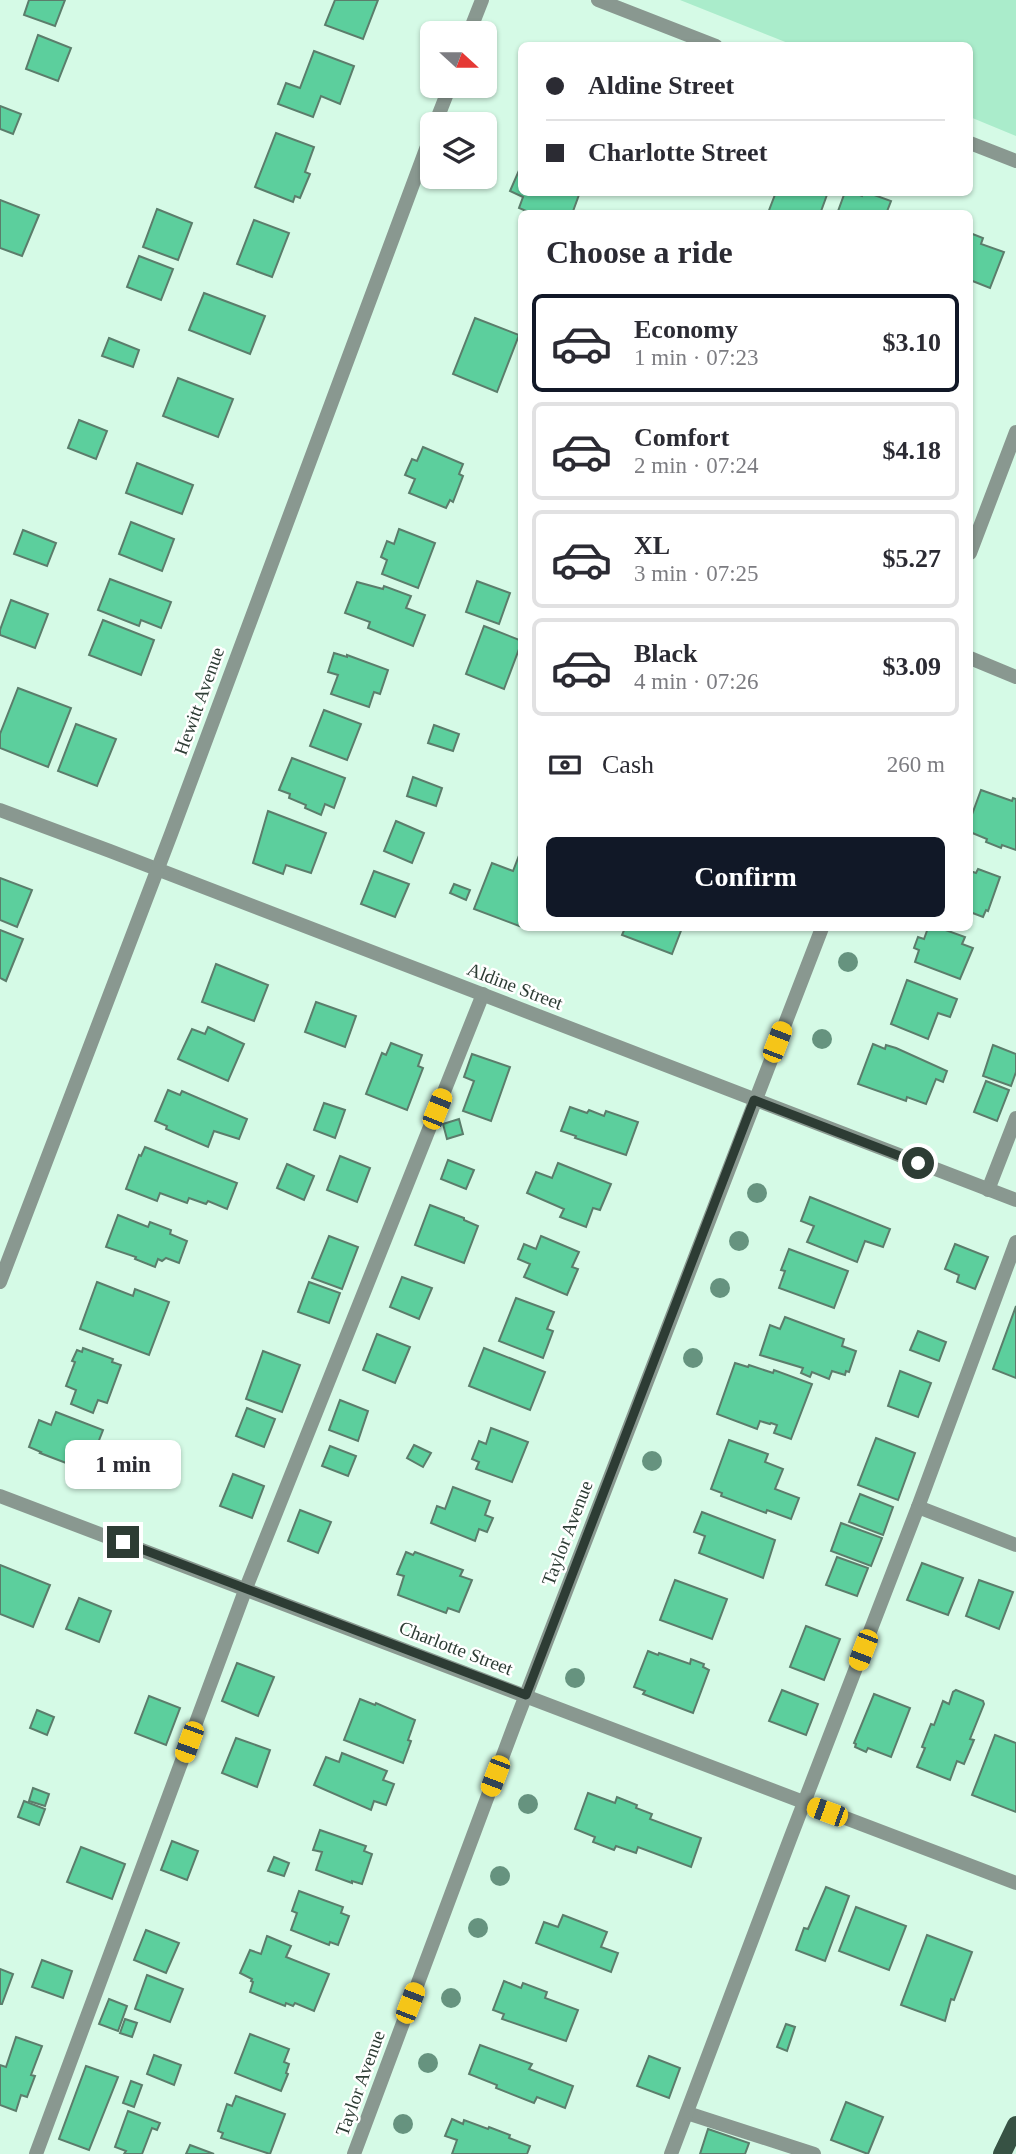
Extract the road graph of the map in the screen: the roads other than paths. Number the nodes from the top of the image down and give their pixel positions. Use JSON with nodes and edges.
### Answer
{"nodes":[{"id":1,"x":482,"y":0,"type":"edge"},
{"id":2,"x":598,"y":0,"type":"edge"},
{"id":3,"x":474,"y":21,"type":"edge"},
{"id":4,"x":706,"y":42,"type":"edge"},
{"id":5,"x":973,"y":144,"type":"edge"},
{"id":6,"x":1016,"y":161,"type":"edge"},
{"id":7,"x":420,"y":165,"type":"edge"},
{"id":8,"x":1016,"y":432,"type":"edge"},
{"id":9,"x":973,"y":544,"type":"edge"},
{"id":10,"x":973,"y":659,"type":"edge"},
{"id":11,"x":1016,"y":677,"type":"edge"},
{"id":12,"x":0,"y":810,"type":"edge"},
{"id":13,"x":157,"y":869,"type":"junction"},
{"id":14,"x":821,"y":931,"type":"edge"},
{"id":15,"x":483,"y":994,"type":"junction"},
{"id":16,"x":754,"y":1100,"type":"junction"},
{"id":17,"x":1016,"y":1118,"type":"edge"},
{"id":18,"x":988,"y":1190,"type":"junction"},
{"id":19,"x":1016,"y":1200,"type":"edge"},
{"id":20,"x":1016,"y":1242,"type":"edge"},
{"id":21,"x":0,"y":1282,"type":"edge"},
{"id":22,"x":0,"y":1496,"type":"edge"},
{"id":23,"x":918,"y":1507,"type":"junction"},
{"id":24,"x":1016,"y":1545,"type":"edge"},
{"id":25,"x":246,"y":1588,"type":"junction"},
{"id":26,"x":526,"y":1695,"type":"junction"},
{"id":27,"x":803,"y":1804,"type":"junction"},
{"id":28,"x":1016,"y":1883,"type":"edge"},
{"id":29,"x":687,"y":2113,"type":"junction"},
{"id":30,"x":1016,"y":2125,"type":"edge"},
{"id":31,"x":36,"y":2154,"type":"edge"},
{"id":32,"x":354,"y":2154,"type":"edge"},
{"id":33,"x":671,"y":2154,"type":"edge"},
{"id":34,"x":814,"y":2154,"type":"edge"},
{"id":35,"x":1002,"y":2154,"type":"edge"}],
"edges":[{"from":1,"to":3,"type":"street"},
{"from":2,"to":4,"type":"street"},
{"from":5,"to":6,"type":"street"},
{"from":7,"to":13,"type":"street","name":"Hewitt Avenue"},
{"from":8,"to":9,"type":"street"},
{"from":10,"to":11,"type":"street"},
{"from":12,"to":13,"type":"street","name":"Aldine Street"},
{"from":13,"to":15,"type":"street","name":"Aldine Street"},
{"from":13,"to":21,"type":"street","name":"Hewitt Avenue"},
{"from":14,"to":16,"type":"street","name":"Taylor Avenue"},
{"from":15,"to":16,"type":"street","name":"Aldine Street"},
{"from":15,"to":25,"type":"street"},
{"from":16,"to":18,"type":"street","name":"Aldine Street"},
{"from":16,"to":26,"type":"street","name":"Taylor Avenue"},
{"from":17,"to":18,"type":"street"},
{"from":18,"to":19,"type":"street","name":"Aldine Street"},
{"from":20,"to":23,"type":"street"},
{"from":22,"to":25,"type":"street","name":"Charlotte Street"},
{"from":23,"to":24,"type":"street"},
{"from":23,"to":27,"type":"street"},
{"from":25,"to":26,"type":"street","name":"Charlotte Street"},
{"from":25,"to":31,"type":"street"},
{"from":26,"to":27,"type":"street","name":"Charlotte Street"},
{"from":26,"to":32,"type":"street","name":"Taylor Avenue"},
{"from":27,"to":28,"type":"street","name":"Charlotte Street"},
{"from":27,"to":29,"type":"street"},
{"from":29,"to":33,"type":"street"},
{"from":29,"to":34,"type":"street"},
{"from":30,"to":35,"type":"main road"}]}
